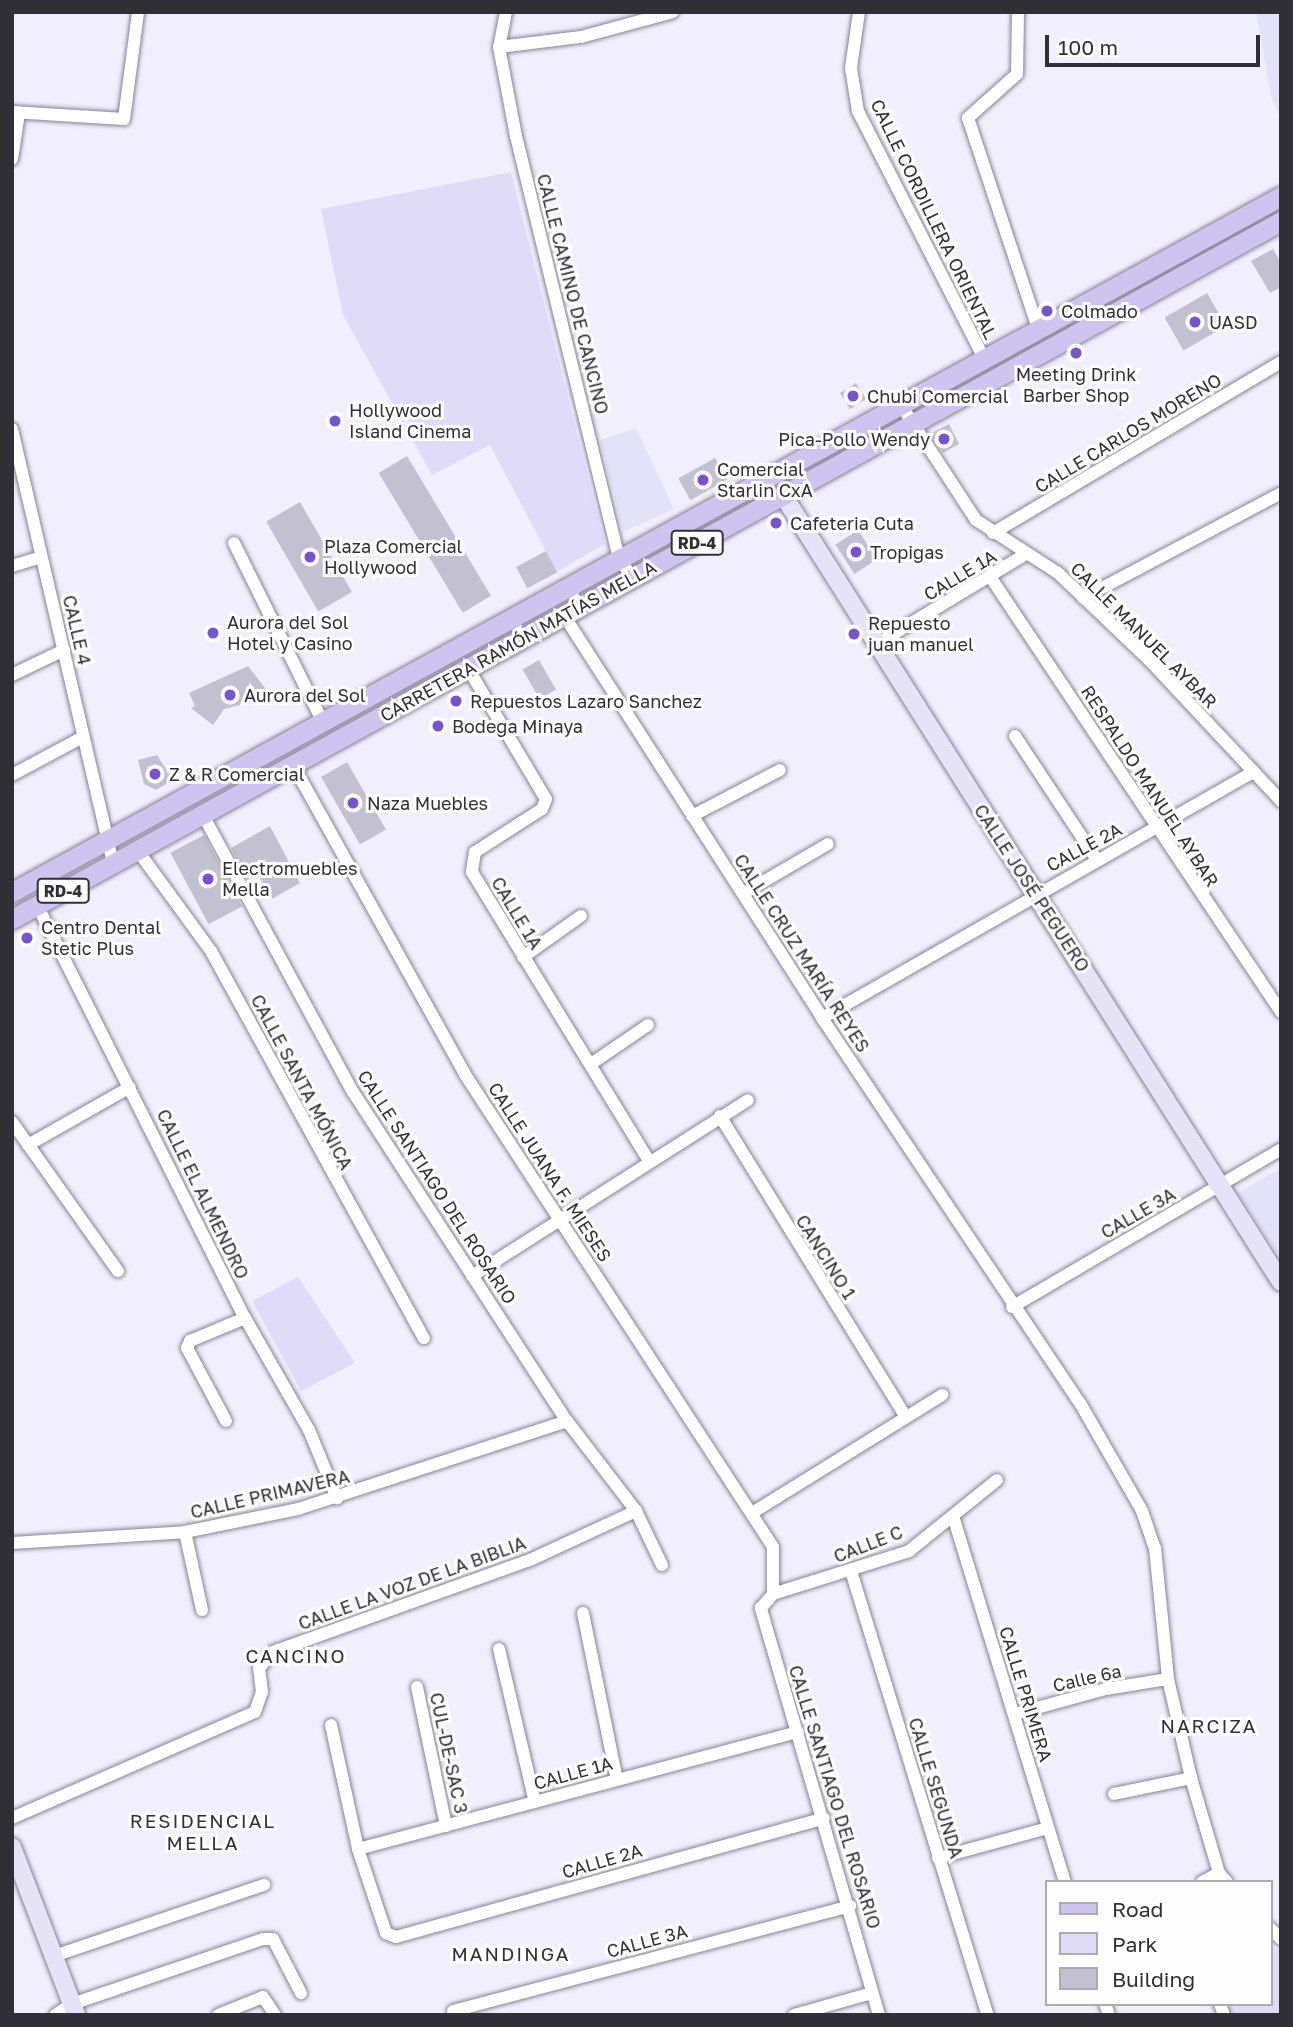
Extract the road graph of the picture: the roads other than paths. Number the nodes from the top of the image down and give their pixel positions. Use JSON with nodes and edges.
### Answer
{"nodes":[{"id":1,"x":138,"y":12,"type":"edge"},
{"id":2,"x":506,"y":12,"type":"edge"},
{"id":3,"x":673,"y":12,"type":"edge"},
{"id":4,"x":859,"y":12,"type":"edge"},
{"id":5,"x":1018,"y":12,"type":"edge"},
{"id":6,"x":499,"y":47,"type":"junction"},
{"id":7,"x":16,"y":113,"type":"edge"},
{"id":8,"x":12,"y":159,"type":"edge"},
{"id":9,"x":1281,"y":196,"type":"edge"},
{"id":10,"x":1281,"y":221,"type":"edge"},
{"id":11,"x":1038,"y":328,"type":"junction"},
{"id":12,"x":984,"y":358,"type":"junction"},
{"id":13,"x":1281,"y":362,"type":"edge"},
{"id":14,"x":901,"y":405,"type":"junction"},
{"id":15,"x":912,"y":424,"type":"junction"},
{"id":16,"x":12,"y":429,"type":"edge"},
{"id":17,"x":1281,"y":493,"type":"edge"},
{"id":18,"x":783,"y":495,"type":"junction"},
{"id":19,"x":993,"y":533,"type":"junction"},
{"id":20,"x":234,"y":542,"type":"dead end"},
{"id":21,"x":1026,"y":554,"type":"junction"},
{"id":22,"x":41,"y":557,"type":"junction"},
{"id":23,"x":619,"y":558,"type":"junction"},
{"id":24,"x":12,"y":566,"type":"edge"},
{"id":25,"x":633,"y":579,"type":"junction"},
{"id":26,"x":991,"y":579,"type":"junction"},
{"id":27,"x":1083,"y":597,"type":"junction"},
{"id":28,"x":565,"y":617,"type":"junction"},
{"id":29,"x":875,"y":645,"type":"junction"},
{"id":30,"x":64,"y":650,"type":"junction"},
{"id":31,"x":468,"y":670,"type":"junction"},
{"id":32,"x":12,"y":675,"type":"edge"},
{"id":33,"x":323,"y":722,"type":"junction"},
{"id":34,"x":1015,"y":736,"type":"dead end"},
{"id":35,"x":83,"y":737,"type":"junction"},
{"id":36,"x":293,"y":765,"type":"junction"},
{"id":37,"x":780,"y":770,"type":"dead end"},
{"id":38,"x":1254,"y":772,"type":"junction"},
{"id":39,"x":12,"y":775,"type":"edge"},
{"id":40,"x":1281,"y":801,"type":"edge"},
{"id":41,"x":203,"y":815,"type":"junction"},
{"id":42,"x":692,"y":816,"type":"junction"},
{"id":43,"x":1156,"y":828,"type":"junction"},
{"id":44,"x":108,"y":840,"type":"junction"},
{"id":45,"x":828,"y":844,"type":"dead end"},
{"id":46,"x":138,"y":851,"type":"junction"},
{"id":47,"x":1097,"y":860,"type":"junction"},
{"id":48,"x":113,"y":863,"type":"junction"},
{"id":49,"x":12,"y":892,"type":"edge"},
{"id":50,"x":744,"y":892,"type":"junction"},
{"id":51,"x":1036,"y":892,"type":"junction"},
{"id":52,"x":37,"y":905,"type":"junction"},
{"id":53,"x":581,"y":916,"type":"dead end"},
{"id":54,"x":12,"y":919,"type":"edge"},
{"id":55,"x":523,"y":957,"type":"junction"},
{"id":56,"x":1281,"y":1012,"type":"edge"},
{"id":57,"x":822,"y":1018,"type":"junction"},
{"id":58,"x":648,"y":1025,"type":"dead end"},
{"id":59,"x":591,"y":1064,"type":"junction"},
{"id":60,"x":130,"y":1087,"type":"junction"},
{"id":61,"x":748,"y":1100,"type":"dead end"},
{"id":62,"x":720,"y":1116,"type":"junction"},
{"id":63,"x":12,"y":1122,"type":"edge"},
{"id":64,"x":28,"y":1145,"type":"junction"},
{"id":65,"x":1281,"y":1149,"type":"edge"},
{"id":66,"x":648,"y":1159,"type":"junction"},
{"id":67,"x":1220,"y":1185,"type":"junction"},
{"id":68,"x":558,"y":1217,"type":"junction"},
{"id":69,"x":118,"y":1271,"type":"dead end"},
{"id":70,"x":472,"y":1276,"type":"junction"},
{"id":71,"x":1281,"y":1282,"type":"edge"},
{"id":72,"x":1012,"y":1307,"type":"junction"},
{"id":73,"x":245,"y":1318,"type":"junction"},
{"id":74,"x":424,"y":1338,"type":"dead end"},
{"id":75,"x":942,"y":1395,"type":"dead end"},
{"id":76,"x":905,"y":1416,"type":"junction"},
{"id":77,"x":226,"y":1421,"type":"dead end"},
{"id":78,"x":567,"y":1421,"type":"junction"},
{"id":79,"x":997,"y":1480,"type":"dead end"},
{"id":80,"x":337,"y":1499,"type":"junction"},
{"id":81,"x":636,"y":1511,"type":"junction"},
{"id":82,"x":752,"y":1513,"type":"junction"},
{"id":83,"x":953,"y":1516,"type":"junction"},
{"id":84,"x":186,"y":1532,"type":"junction"},
{"id":85,"x":12,"y":1543,"type":"edge"},
{"id":86,"x":662,"y":1565,"type":"dead end"},
{"id":87,"x":852,"y":1571,"type":"junction"},
{"id":88,"x":773,"y":1594,"type":"junction"},
{"id":89,"x":202,"y":1610,"type":"dead end"},
{"id":90,"x":583,"y":1613,"type":"dead end"},
{"id":91,"x":499,"y":1649,"type":"dead end"},
{"id":92,"x":1168,"y":1679,"type":"junction"},
{"id":93,"x":417,"y":1687,"type":"dead end"},
{"id":94,"x":1015,"y":1714,"type":"junction"},
{"id":95,"x":331,"y":1725,"type":"dead end"},
{"id":96,"x":798,"y":1732,"type":"junction"},
{"id":97,"x":1191,"y":1778,"type":"junction"},
{"id":98,"x":617,"y":1780,"type":"junction"},
{"id":99,"x":1114,"y":1794,"type":"dead end"},
{"id":100,"x":535,"y":1802,"type":"junction"},
{"id":101,"x":12,"y":1818,"type":"edge"},
{"id":102,"x":824,"y":1818,"type":"junction"},
{"id":103,"x":446,"y":1826,"type":"junction"},
{"id":104,"x":1048,"y":1828,"type":"junction"},
{"id":105,"x":12,"y":1847,"type":"edge"},
{"id":106,"x":358,"y":1849,"type":"junction"},
{"id":107,"x":938,"y":1858,"type":"junction"},
{"id":108,"x":1223,"y":1877,"type":"edge"},
{"id":109,"x":1065,"y":1880,"type":"edge"},
{"id":110,"x":264,"y":1885,"type":"dead end"},
{"id":111,"x":850,"y":1906,"type":"junction"},
{"id":112,"x":54,"y":1956,"type":"junction"},
{"id":113,"x":301,"y":1993,"type":"dead end"},
{"id":114,"x":872,"y":1993,"type":"junction"},
{"id":115,"x":74,"y":2009,"type":"edge"},
{"id":116,"x":453,"y":2011,"type":"dead end"},
{"id":117,"x":55,"y":2015,"type":"edge"},
{"id":118,"x":218,"y":2015,"type":"edge"},
{"id":119,"x":275,"y":2015,"type":"edge"},
{"id":120,"x":793,"y":2015,"type":"edge"},
{"id":121,"x":879,"y":2015,"type":"edge"},
{"id":122,"x":988,"y":2015,"type":"edge"}],
"edges":[{"from":1,"to":7,"type":"street"},
{"from":2,"to":6,"type":"street","name":"CALLE CAMINO DE CANCINO"},
{"from":3,"to":6,"type":"street"},
{"from":4,"to":12,"type":"street","name":"CALLE CORDILLERA ORIENTAL"},
{"from":5,"to":11,"type":"street"},
{"from":6,"to":23,"type":"street","name":"CALLE CAMINO DE CANCINO"},
{"from":7,"to":8,"type":"street"},
{"from":9,"to":11,"type":"main road","name":"CARRETERA RAMÓN MATÍAS MELLA","number":"RD-4"},
{"from":10,"to":15,"type":"main road","name":"CARRETERA RAMÓN MATÍAS MELLA","number":"RD-4"},
{"from":11,"to":12,"type":"main road","name":"CARRETERA RAMÓN MATÍAS MELLA","number":"RD-4"},
{"from":12,"to":14,"type":"main road","name":"CARRETERA RAMÓN MATÍAS MELLA","number":"RD-4"},
{"from":13,"to":19,"type":"street","name":"CALLE CARLOS MORENO"},
{"from":14,"to":15,"type":"street","name":"CALLE MANUEL AYBAR"},
{"from":14,"to":23,"type":"main road","name":"CARRETERA RAMÓN MATÍAS MELLA","number":"RD-4"},
{"from":15,"to":18,"type":"main road","name":"CARRETERA RAMÓN MATÍAS MELLA","number":"RD-4"},
{"from":15,"to":19,"type":"street","name":"CALLE MANUEL AYBAR"},
{"from":16,"to":22,"type":"street","name":"CALLE 4"},
{"from":17,"to":27,"type":"street"},
{"from":18,"to":25,"type":"main road","name":"CARRETERA RAMÓN MATÍAS MELLA","number":"RD-4"},
{"from":18,"to":29,"type":"main road","name":"CALLE JOSÉ PEGUERO"},
{"from":19,"to":21,"type":"street","name":"CALLE MANUEL AYBAR"},
{"from":20,"to":33,"type":"street"},
{"from":21,"to":26,"type":"street","name":"CALLE 1A"},
{"from":21,"to":27,"type":"street","name":"CALLE MANUEL AYBAR"},
{"from":22,"to":24,"type":"street"},
{"from":22,"to":30,"type":"street","name":"CALLE 4"},
{"from":23,"to":25,"type":"street","name":"CALLE CAMINO DE CANCINO"},
{"from":23,"to":33,"type":"main road","name":"CARRETERA RAMÓN MATÍAS MELLA","number":"RD-4"},
{"from":25,"to":28,"type":"main road","name":"CARRETERA RAMÓN MATÍAS MELLA","number":"RD-4"},
{"from":26,"to":29,"type":"street","name":"CALLE 1A"},
{"from":26,"to":43,"type":"street","name":"RESPALDO MANUEL AYBAR"},
{"from":27,"to":38,"type":"street","name":"CALLE MANUEL AYBAR"},
{"from":28,"to":31,"type":"main road","name":"CARRETERA RAMÓN MATÍAS MELLA","number":"RD-4"},
{"from":28,"to":42,"type":"street","name":"CALLE CRUZ MARÍA REYES"},
{"from":29,"to":51,"type":"main road","name":"CALLE JOSÉ PEGUERO"},
{"from":30,"to":32,"type":"street"},
{"from":30,"to":35,"type":"street","name":"CALLE 4"},
{"from":31,"to":36,"type":"main road","name":"CARRETERA RAMÓN MATÍAS MELLA","number":"RD-4"},
{"from":31,"to":55,"type":"street","name":"CALLE 1A"},
{"from":33,"to":44,"type":"main road","name":"CARRETERA RAMÓN MATÍAS MELLA","number":"RD-4"},
{"from":34,"to":47,"type":"street"},
{"from":35,"to":39,"type":"street"},
{"from":35,"to":44,"type":"street","name":"CALLE 4"},
{"from":36,"to":41,"type":"main road","name":"CARRETERA RAMÓN MATÍAS MELLA","number":"RD-4"},
{"from":36,"to":68,"type":"street","name":"CALLE JUANA F. MIESES"},
{"from":37,"to":42,"type":"street"},
{"from":38,"to":40,"type":"street","name":"CALLE MANUEL AYBAR"},
{"from":38,"to":43,"type":"street","name":"CALLE 2A"},
{"from":41,"to":46,"type":"main road","name":"CARRETERA RAMÓN MATÍAS MELLA","number":"RD-4"},
{"from":41,"to":70,"type":"street","name":"CALLE SANTIAGO DEL ROSARIO"},
{"from":42,"to":50,"type":"street","name":"CALLE CRUZ MARÍA REYES"},
{"from":43,"to":47,"type":"street","name":"CALLE 2A"},
{"from":43,"to":56,"type":"street","name":"RESPALDO MANUEL AYBAR"},
{"from":44,"to":48,"type":"street","name":"CALLE 4"},
{"from":44,"to":49,"type":"main road","name":"CARRETERA RAMÓN MATÍAS MELLA","number":"RD-4"},
{"from":45,"to":50,"type":"street"},
{"from":46,"to":48,"type":"main road","name":"CARRETERA RAMÓN MATÍAS MELLA","number":"RD-4"},
{"from":46,"to":74,"type":"street","name":"CALLE SANTA MÓNICA"},
{"from":47,"to":51,"type":"street","name":"CALLE 2A"},
{"from":48,"to":52,"type":"main road","name":"CARRETERA RAMÓN MATÍAS MELLA","number":"RD-4"},
{"from":50,"to":57,"type":"street","name":"CALLE CRUZ MARÍA REYES"},
{"from":51,"to":57,"type":"street","name":"CALLE 2A"},
{"from":51,"to":67,"type":"main road","name":"CALLE JOSÉ PEGUERO"},
{"from":52,"to":54,"type":"main road","name":"CARRETERA RAMÓN MATÍAS MELLA","number":"RD-4"},
{"from":52,"to":60,"type":"street","name":"CALLE EL ALMENDRO"},
{"from":53,"to":55,"type":"street"},
{"from":55,"to":59,"type":"street","name":"CALLE 1A"},
{"from":57,"to":72,"type":"street","name":"CALLE CRUZ MARÍA REYES"},
{"from":58,"to":59,"type":"street"},
{"from":59,"to":66,"type":"street","name":"CALLE 1A"},
{"from":60,"to":64,"type":"street"},
{"from":60,"to":73,"type":"street","name":"CALLE EL ALMENDRO"},
{"from":61,"to":62,"type":"street"},
{"from":62,"to":66,"type":"street"},
{"from":62,"to":76,"type":"street","name":"CANCINO 1"},
{"from":63,"to":64,"type":"street"},
{"from":64,"to":69,"type":"street"},
{"from":65,"to":67,"type":"street","name":"CALLE 3A"},
{"from":66,"to":68,"type":"street"},
{"from":67,"to":71,"type":"main road","name":"CALLE JOSÉ PEGUERO"},
{"from":67,"to":72,"type":"street","name":"CALLE 3A"},
{"from":68,"to":70,"type":"street"},
{"from":68,"to":82,"type":"street","name":"CALLE JUANA F. MIESES"},
{"from":70,"to":78,"type":"street","name":"CALLE SANTIAGO DEL ROSARIO"},
{"from":72,"to":92,"type":"street","name":"CALLE CRUZ MARÍA REYES"},
{"from":73,"to":77,"type":"street"},
{"from":73,"to":80,"type":"street","name":"CALLE EL ALMENDRO"},
{"from":75,"to":76,"type":"street"},
{"from":76,"to":82,"type":"street"},
{"from":78,"to":80,"type":"street","name":"CALLE PRIMAVERA"},
{"from":78,"to":81,"type":"street","name":"CALLE SANTIAGO DEL ROSARIO"},
{"from":79,"to":83,"type":"street","name":"CALLE C"},
{"from":80,"to":84,"type":"street","name":"CALLE PRIMAVERA"},
{"from":81,"to":86,"type":"street","name":"CALLE SANTIAGO DEL ROSARIO"},
{"from":81,"to":101,"type":"street","name":"CALLE LA VOZ DE LA BIBLIA"},
{"from":82,"to":88,"type":"street","name":"CALLE JUANA F. MIESES"},
{"from":83,"to":87,"type":"street","name":"CALLE C"},
{"from":83,"to":94,"type":"street","name":"CALLE PRIMERA"},
{"from":84,"to":85,"type":"street","name":"CALLE PRIMAVERA"},
{"from":84,"to":89,"type":"street"},
{"from":87,"to":88,"type":"street","name":"CALLE C"},
{"from":87,"to":107,"type":"street","name":"CALLE SEGUNDA"},
{"from":88,"to":96,"type":"street","name":"CALLE SANTIAGO DEL ROSARIO"},
{"from":90,"to":98,"type":"street"},
{"from":91,"to":100,"type":"street"},
{"from":92,"to":94,"type":"street","name":"Calle 6ª"},
{"from":92,"to":97,"type":"street","name":"CALLE CRUZ MARÍA REYES"},
{"from":93,"to":103,"type":"street","name":"CUL-DE-SAC 3"},
{"from":94,"to":104,"type":"street","name":"CALLE PRIMERA"},
{"from":95,"to":106,"type":"street"},
{"from":96,"to":98,"type":"street","name":"CALLE 1A"},
{"from":96,"to":102,"type":"street","name":"CALLE SANTIAGO DEL ROSARIO"},
{"from":97,"to":99,"type":"street"},
{"from":97,"to":108,"type":"street","name":"CALLE CRUZ MARÍA REYES"},
{"from":98,"to":100,"type":"street","name":"CALLE 1A"},
{"from":100,"to":103,"type":"street","name":"CALLE 1A"},
{"from":102,"to":106,"type":"street","name":"CALLE 2A"},
{"from":102,"to":111,"type":"street","name":"CALLE SANTIAGO DEL ROSARIO"},
{"from":103,"to":106,"type":"street","name":"CALLE 1A"},
{"from":104,"to":107,"type":"street"},
{"from":104,"to":109,"type":"street","name":"CALLE PRIMERA"},
{"from":105,"to":112,"type":"main road"},
{"from":107,"to":122,"type":"street","name":"CALLE SEGUNDA"},
{"from":110,"to":112,"type":"street"},
{"from":111,"to":114,"type":"street","name":"CALLE SANTIAGO DEL ROSARIO"},
{"from":111,"to":116,"type":"street","name":"CALLE 3A"},
{"from":112,"to":115,"type":"main road"},
{"from":113,"to":115,"type":"street"},
{"from":114,"to":120,"type":"street"},
{"from":114,"to":121,"type":"street","name":"CALLE SANTIAGO DEL ROSARIO"},
{"from":115,"to":117,"type":"street"},
{"from":118,"to":119,"type":"street"}]}
